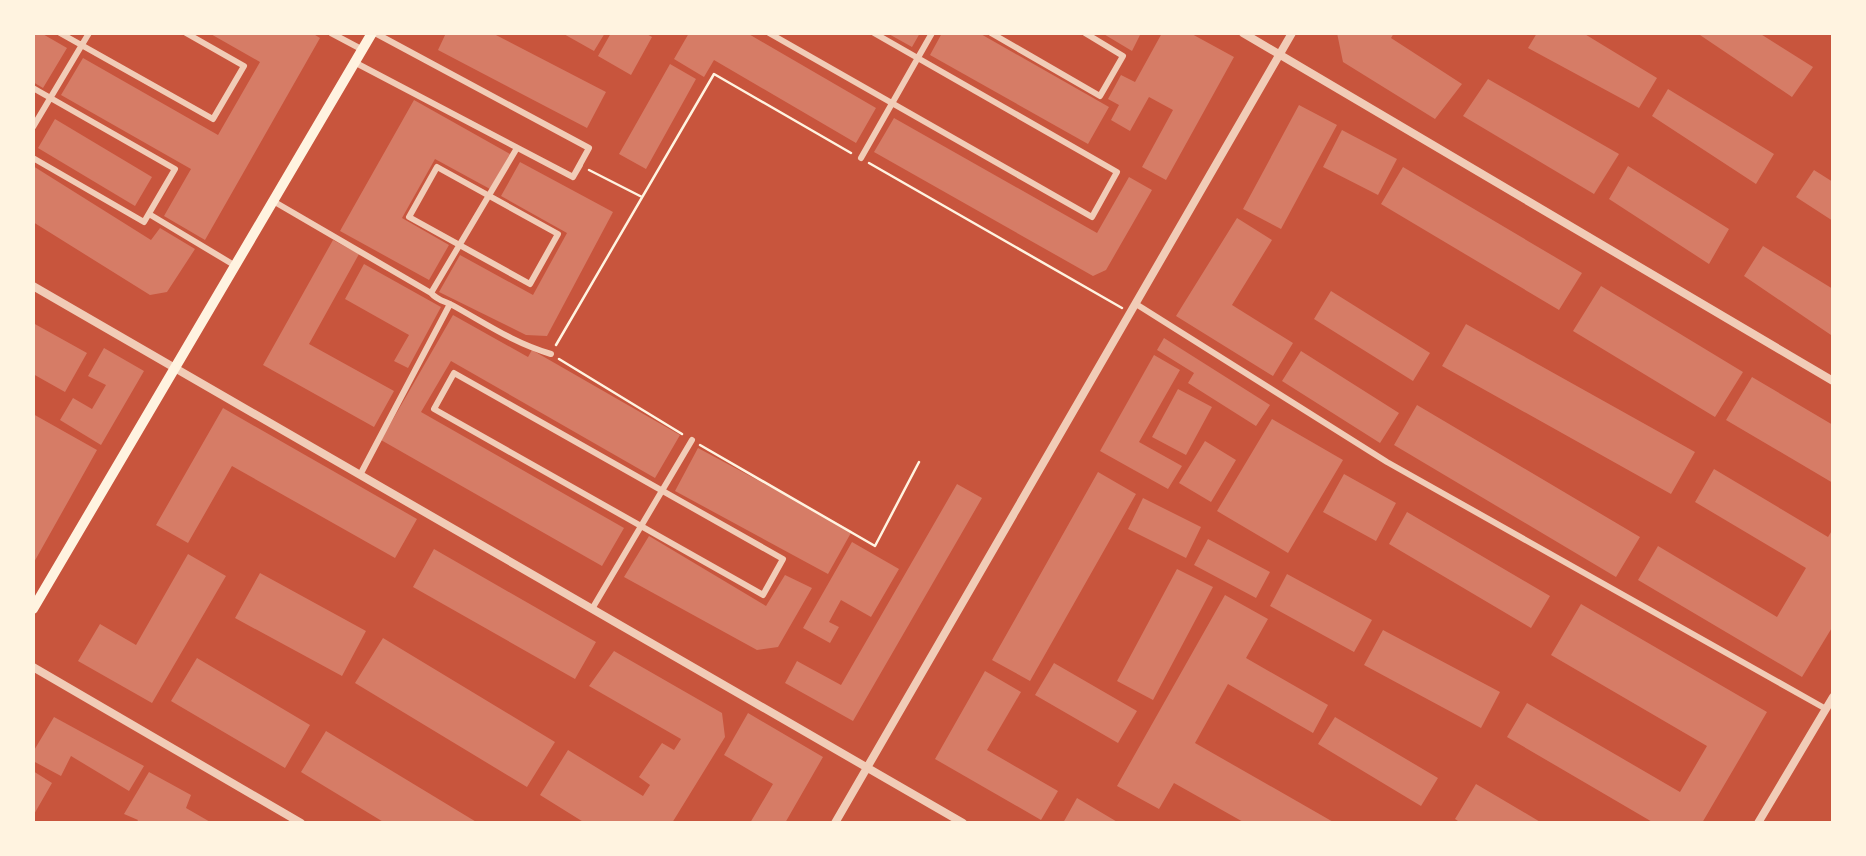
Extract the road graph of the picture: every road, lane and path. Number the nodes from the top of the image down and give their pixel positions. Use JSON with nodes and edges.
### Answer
{"nodes":[{"id":1,"x":60,"y":33,"type":"edge"},
{"id":2,"x":89,"y":33,"type":"edge"},
{"id":3,"x":186,"y":33,"type":"edge"},
{"id":4,"x":331,"y":33,"type":"edge"},
{"id":5,"x":373,"y":33,"type":"edge"},
{"id":6,"x":769,"y":33,"type":"edge"},
{"id":7,"x":874,"y":33,"type":"edge"},
{"id":8,"x":932,"y":33,"type":"edge"},
{"id":9,"x":991,"y":33,"type":"edge"},
{"id":10,"x":1085,"y":33,"type":"edge"},
{"id":11,"x":1243,"y":33,"type":"edge"},
{"id":12,"x":1292,"y":33,"type":"edge"},
{"id":13,"x":82,"y":46,"type":"junction"},
{"id":14,"x":363,"y":50,"type":"junction"},
{"id":15,"x":1280,"y":55,"type":"junction"},
{"id":16,"x":918,"y":58,"type":"junction"},
{"id":17,"x":356,"y":63,"type":"junction"},
{"id":18,"x":33,"y":88,"type":"edge"},
{"id":19,"x":51,"y":98,"type":"junction"},
{"id":20,"x":892,"y":103,"type":"junction"},
{"id":21,"x":33,"y":127,"type":"edge"},
{"id":22,"x":517,"y":148,"type":"junction"},
{"id":23,"x":33,"y":158,"type":"edge"},
{"id":24,"x":861,"y":158,"type":"junction"},
{"id":25,"x":580,"y":165,"type":"joint"},
{"id":26,"x":573,"y":177,"type":"junction"},
{"id":27,"x":489,"y":195,"type":"junction"},
{"id":28,"x":642,"y":197,"type":"junction"},
{"id":29,"x":273,"y":201,"type":"junction"},
{"id":30,"x":149,"y":214,"type":"junction"},
{"id":31,"x":459,"y":245,"type":"junction"},
{"id":32,"x":234,"y":265,"type":"junction"},
{"id":33,"x":33,"y":286,"type":"edge"},
{"id":34,"x":430,"y":293,"type":"junction"},
{"id":35,"x":450,"y":304,"type":"junction"},
{"id":36,"x":1136,"y":304,"type":"junction"},
{"id":37,"x":1130,"y":313,"type":"junction"},
{"id":38,"x":551,"y":354,"type":"junction"},
{"id":39,"x":174,"y":368,"type":"junction"},
{"id":40,"x":1833,"y":381,"type":"edge"},
{"id":41,"x":692,"y":440,"type":"junction"},
{"id":42,"x":919,"y":462,"type":"dead end"},
{"id":43,"x":360,"y":475,"type":"junction"},
{"id":44,"x":660,"y":490,"type":"junction"},
{"id":45,"x":641,"y":526,"type":"junction"},
{"id":46,"x":33,"y":609,"type":"edge"},
{"id":47,"x":592,"y":609,"type":"junction"},
{"id":48,"x":33,"y":667,"type":"edge"},
{"id":49,"x":1833,"y":697,"type":"edge"},
{"id":50,"x":1826,"y":709,"type":"junction"},
{"id":51,"x":867,"y":767,"type":"junction"},
{"id":52,"x":300,"y":823,"type":"edge"},
{"id":53,"x":835,"y":823,"type":"edge"},
{"id":54,"x":963,"y":823,"type":"edge"},
{"id":55,"x":1758,"y":823,"type":"edge"}],
"edges":[{"from":1,"to":13,"type":"street"},
{"from":2,"to":13,"type":"street"},
{"from":3,"to":13,"type":"street"},
{"from":4,"to":14,"type":"street"},
{"from":5,"to":14,"type":"main road"},
{"from":5,"to":26,"type":"street"},
{"from":6,"to":20,"type":"street"},
{"from":7,"to":16,"type":"street"},
{"from":8,"to":16,"type":"street"},
{"from":9,"to":10,"type":"street"},
{"from":11,"to":15,"type":"street"},
{"from":12,"to":15,"type":"street"},
{"from":13,"to":19,"type":"street"},
{"from":14,"to":17,"type":"main road"},
{"from":15,"to":36,"type":"street"},
{"from":15,"to":40,"type":"street"},
{"from":16,"to":20,"type":"street"},
{"from":16,"to":20,"type":"street"},
{"from":17,"to":22,"type":"street"},
{"from":17,"to":29,"type":"main road"},
{"from":18,"to":19,"type":"street"},
{"from":19,"to":21,"type":"street"},
{"from":19,"to":30,"type":"street"},
{"from":20,"to":24,"type":"street"},
{"from":22,"to":26,"type":"street"},
{"from":22,"to":27,"type":"street"},
{"from":23,"to":30,"type":"street"},
{"from":24,"to":28,"type":"path"},
{"from":24,"to":37,"type":"path"},
{"from":25,"to":26,"type":"street"},
{"from":25,"to":28,"type":"path"},
{"from":27,"to":31,"type":"street"},
{"from":27,"to":31,"type":"street"},
{"from":27,"to":31,"type":"street"},
{"from":28,"to":38,"type":"path"},
{"from":29,"to":32,"type":"main road"},
{"from":29,"to":34,"type":"street"},
{"from":30,"to":32,"type":"street"},
{"from":31,"to":34,"type":"street"},
{"from":32,"to":39,"type":"main road"},
{"from":33,"to":39,"type":"street"},
{"from":34,"to":35,"type":"street"},
{"from":35,"to":38,"type":"street"},
{"from":35,"to":43,"type":"street"},
{"from":36,"to":37,"type":"street"},
{"from":36,"to":50,"type":"street"},
{"from":37,"to":51,"type":"street"},
{"from":38,"to":41,"type":"path"},
{"from":39,"to":43,"type":"street"},
{"from":39,"to":46,"type":"main road"},
{"from":41,"to":42,"type":"path"},
{"from":41,"to":44,"type":"street"},
{"from":43,"to":47,"type":"street"},
{"from":44,"to":45,"type":"street"},
{"from":44,"to":45,"type":"street"},
{"from":44,"to":45,"type":"street"},
{"from":45,"to":47,"type":"street"},
{"from":47,"to":51,"type":"street"},
{"from":48,"to":52,"type":"street"},
{"from":49,"to":50,"type":"street"},
{"from":50,"to":55,"type":"street"},
{"from":51,"to":53,"type":"street"},
{"from":51,"to":54,"type":"street"}]}
